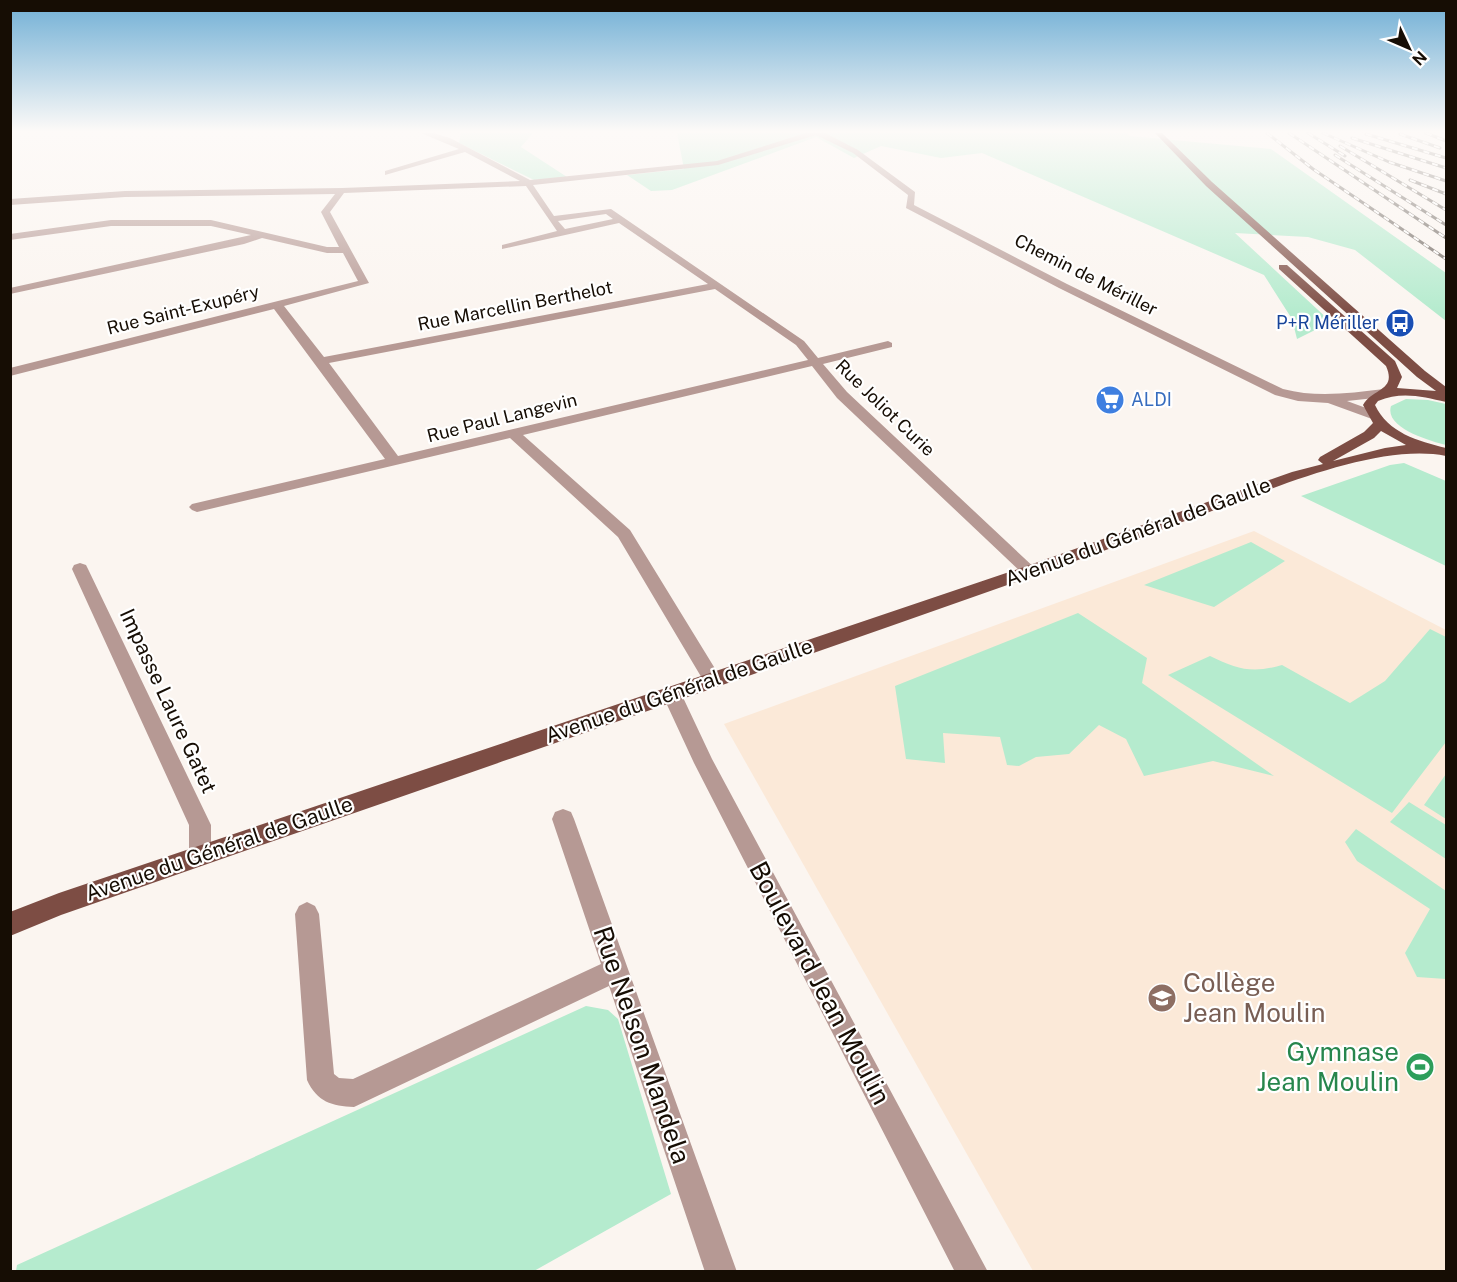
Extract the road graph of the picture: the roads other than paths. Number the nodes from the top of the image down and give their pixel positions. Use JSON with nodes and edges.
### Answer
{"nodes":[{"id":1,"x":210,"y":193,"type":"edge"},
{"id":2,"x":341,"y":193,"type":"edge"},
{"id":3,"x":535,"y":193,"type":"edge"},
{"id":4,"x":910,"y":193,"type":"edge"},
{"id":5,"x":1219,"y":193,"type":"edge"},
{"id":6,"x":10,"y":201,"type":"edge"},
{"id":7,"x":552,"y":219,"type":"junction"},
{"id":8,"x":620,"y":220,"type":"junction"},
{"id":9,"x":563,"y":232,"type":"junction"},
{"id":10,"x":263,"y":234,"type":"junction"},
{"id":11,"x":10,"y":237,"type":"edge"},
{"id":12,"x":504,"y":247,"type":"dead end"},
{"id":13,"x":346,"y":250,"type":"junction"},
{"id":14,"x":1278,"y":262,"type":"dead end"},
{"id":15,"x":715,"y":286,"type":"junction"},
{"id":16,"x":10,"y":291,"type":"edge"},
{"id":17,"x":277,"y":305,"type":"junction"},
{"id":18,"x":888,"y":345,"type":"dead end"},
{"id":19,"x":321,"y":361,"type":"junction"},
{"id":20,"x":814,"y":361,"type":"junction"},
{"id":21,"x":10,"y":372,"type":"edge"},
{"id":22,"x":1384,"y":393,"type":"junction"},
{"id":23,"x":1446,"y":393,"type":"edge"},
{"id":24,"x":1446,"y":398,"type":"edge"},
{"id":25,"x":1330,"y":399,"type":"junction"},
{"id":26,"x":1376,"y":419,"type":"junction"},
{"id":27,"x":514,"y":435,"type":"junction"},
{"id":28,"x":1440,"y":451,"type":"edge"},
{"id":29,"x":395,"y":462,"type":"junction"},
{"id":30,"x":1297,"y":475,"type":"junction"},
{"id":31,"x":197,"y":507,"type":"dead end"},
{"id":32,"x":80,"y":569,"type":"dead end"},
{"id":33,"x":1030,"y":571,"type":"junction"},
{"id":34,"x":713,"y":680,"type":"junction"},
{"id":35,"x":672,"y":694,"type":"junction"},
{"id":36,"x":562,"y":819,"type":"dead end"},
{"id":37,"x":200,"y":855,"type":"junction"},
{"id":38,"x":59,"y":904,"type":"junction"},
{"id":39,"x":308,"y":914,"type":"dead end"},
{"id":40,"x":10,"y":917,"type":"edge"},
{"id":41,"x":10,"y":924,"type":"edge"},
{"id":42,"x":616,"y":970,"type":"junction"},
{"id":43,"x":721,"y":1272,"type":"edge"},
{"id":44,"x":972,"y":1272,"type":"edge"}],
"edges":[{"from":1,"to":6,"type":"street"},
{"from":2,"to":13,"type":"street"},
{"from":3,"to":7,"type":"street"},
{"from":4,"to":25,"type":"street","name":"Chemin de Mériller"},
{"from":5,"to":23,"type":"main road"},
{"from":7,"to":8,"type":"street","name":"Rue Joliot Curie"},
{"from":7,"to":9,"type":"street"},
{"from":8,"to":9,"type":"street"},
{"from":8,"to":15,"type":"street","name":"Rue Joliot Curie"},
{"from":9,"to":12,"type":"street"},
{"from":10,"to":11,"type":"street"},
{"from":10,"to":13,"type":"street"},
{"from":10,"to":16,"type":"street"},
{"from":13,"to":17,"type":"street","name":"Rue Saint-Exupéry"},
{"from":14,"to":22,"type":"main road","name":"Avenue du Général de Gaulle"},
{"from":15,"to":19,"type":"street","name":"Rue Marcellin Berthelot"},
{"from":15,"to":20,"type":"street","name":"Rue Joliot Curie"},
{"from":17,"to":19,"type":"street"},
{"from":17,"to":21,"type":"street","name":"Rue Saint-Exupéry"},
{"from":18,"to":20,"type":"street","name":"Rue Paul Langevin"},
{"from":19,"to":29,"type":"street"},
{"from":20,"to":27,"type":"street","name":"Rue Paul Langevin"},
{"from":20,"to":33,"type":"street","name":"Rue Joliot Curie"},
{"from":22,"to":24,"type":"main road"},
{"from":22,"to":25,"type":"street"},
{"from":22,"to":26,"type":"main road","name":"Avenue du Général de Gaulle"},
{"from":25,"to":26,"type":"street"},
{"from":26,"to":28,"type":"main road","name":"Avenue du Général de Gaulle"},
{"from":26,"to":30,"type":"main road","name":"Avenue du Général de Gaulle"},
{"from":27,"to":29,"type":"street","name":"Rue Paul Langevin"},
{"from":27,"to":34,"type":"street"},
{"from":28,"to":30,"type":"main road","name":"Avenue du Général de Gaulle"},
{"from":29,"to":31,"type":"street","name":"Rue Paul Langevin"},
{"from":30,"to":33,"type":"main road","name":"Avenue du Général de Gaulle"},
{"from":32,"to":37,"type":"street","name":"Impasse Laure Gatet"},
{"from":33,"to":34,"type":"main road","name":"Avenue du Général de Gaulle"},
{"from":34,"to":35,"type":"main road","name":"Avenue du Général de Gaulle"},
{"from":35,"to":37,"type":"main road","name":"Avenue du Général de Gaulle"},
{"from":35,"to":44,"type":"street","name":"Boulevard Jean Moulin"},
{"from":36,"to":42,"type":"street","name":"Rue Nelson Mandela"},
{"from":37,"to":38,"type":"main road","name":"Avenue du Général de Gaulle"},
{"from":38,"to":40,"type":"main road","name":"Avenue du Général de Gaulle"},
{"from":38,"to":41,"type":"main road","name":"Avenue du Général de Gaulle"},
{"from":39,"to":42,"type":"street"},
{"from":42,"to":43,"type":"street","name":"Rue Nelson Mandela"}]}
